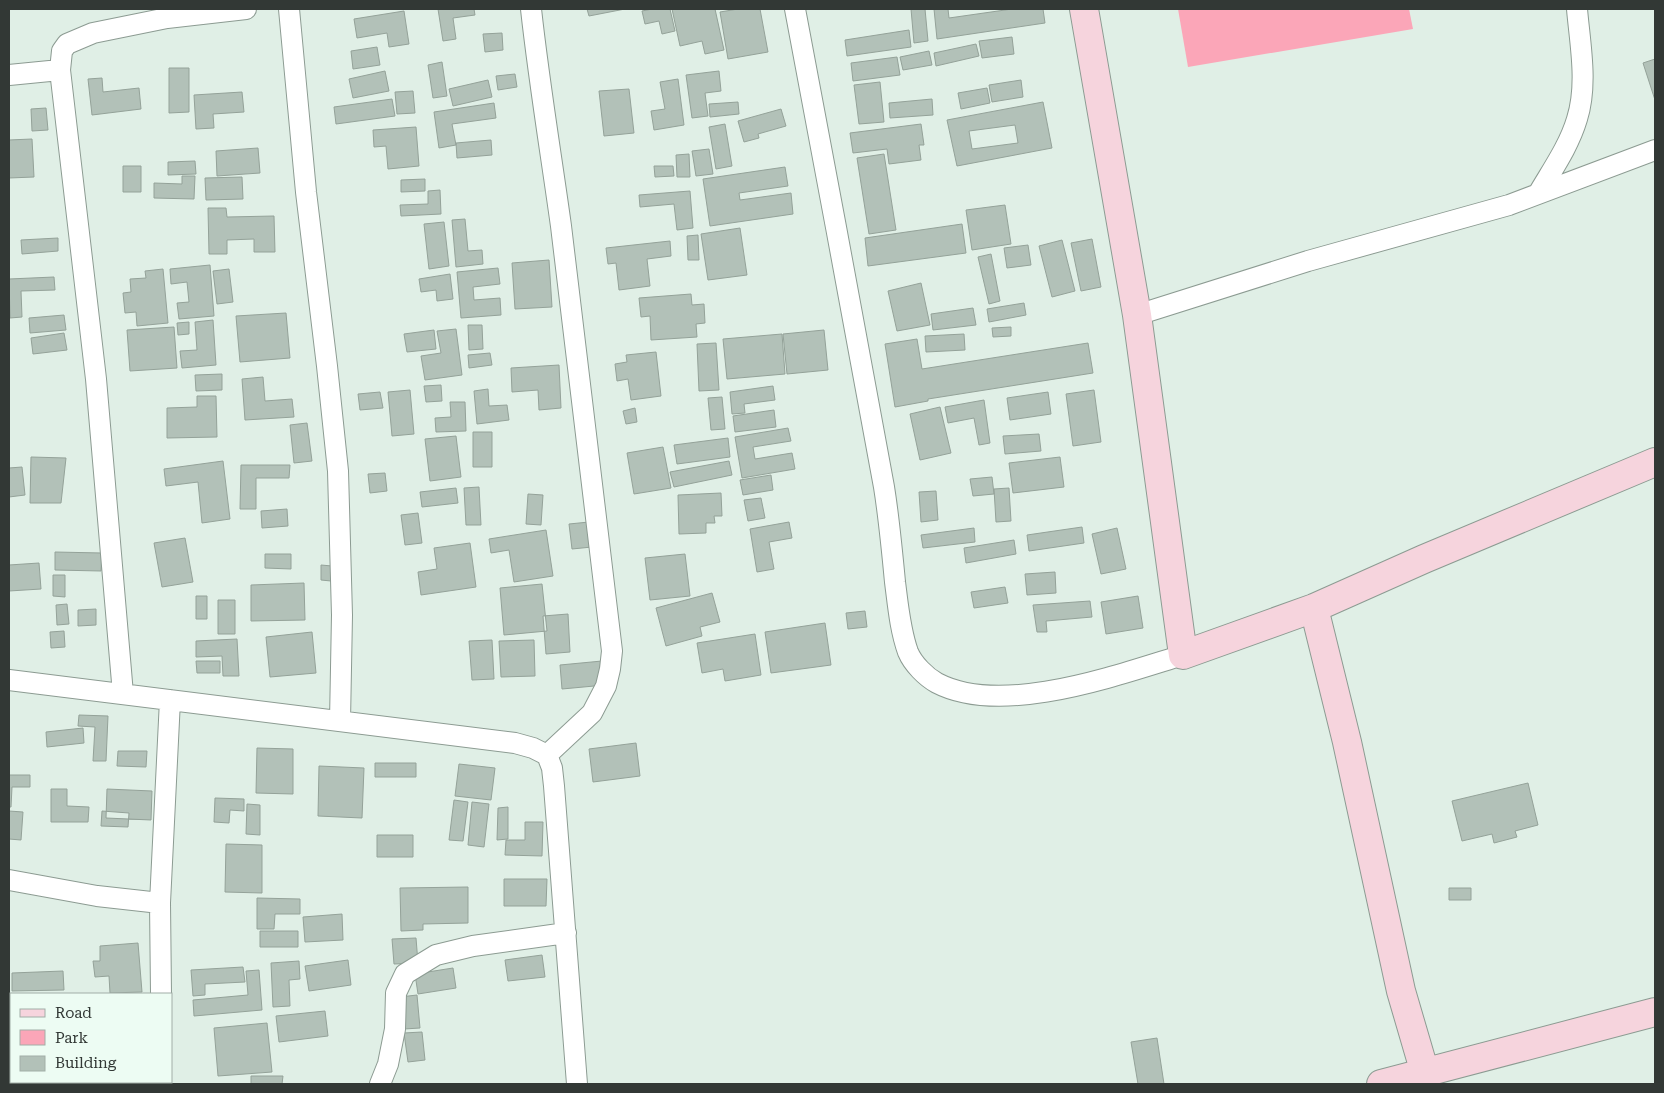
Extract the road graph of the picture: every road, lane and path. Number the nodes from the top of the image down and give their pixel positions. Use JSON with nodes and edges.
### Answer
{"nodes":[{"id":1,"x":246,"y":9,"type":"edge"},
{"id":2,"x":289,"y":9,"type":"edge"},
{"id":3,"x":531,"y":9,"type":"edge"},
{"id":4,"x":795,"y":9,"type":"edge"},
{"id":5,"x":1084,"y":9,"type":"edge"},
{"id":6,"x":1577,"y":9,"type":"edge"},
{"id":7,"x":60,"y":70,"type":"junction"},
{"id":8,"x":9,"y":75,"type":"edge"},
{"id":9,"x":1655,"y":150,"type":"edge"},
{"id":10,"x":1538,"y":194,"type":"junction"},
{"id":11,"x":1137,"y":315,"type":"junction"},
{"id":12,"x":1655,"y":462,"type":"edge"},
{"id":13,"x":1314,"y":608,"type":"junction"},
{"id":14,"x":1183,"y":655,"type":"junction"},
{"id":15,"x":9,"y":680,"type":"edge"},
{"id":16,"x":123,"y":694,"type":"junction"},
{"id":17,"x":170,"y":700,"type":"junction"},
{"id":18,"x":340,"y":721,"type":"junction"},
{"id":19,"x":547,"y":755,"type":"junction"},
{"id":20,"x":9,"y":880,"type":"edge"},
{"id":21,"x":160,"y":903,"type":"junction"},
{"id":22,"x":566,"y":932,"type":"junction"},
{"id":23,"x":160,"y":993,"type":"edge"},
{"id":24,"x":1655,"y":1012,"type":"edge"},
{"id":25,"x":1428,"y":1079,"type":"edge"},
{"id":26,"x":380,"y":1084,"type":"edge"},
{"id":27,"x":577,"y":1084,"type":"edge"},
{"id":28,"x":1382,"y":1084,"type":"edge"}],
"edges":[{"from":1,"to":7,"type":"street"},
{"from":2,"to":18,"type":"street"},
{"from":3,"to":19,"type":"street"},
{"from":4,"to":14,"type":"street"},
{"from":5,"to":11,"type":"street"},
{"from":6,"to":10,"type":"street"},
{"from":7,"to":8,"type":"street"},
{"from":7,"to":16,"type":"street"},
{"from":9,"to":10,"type":"street"},
{"from":10,"to":11,"type":"street"},
{"from":11,"to":14,"type":"street"},
{"from":12,"to":13,"type":"street"},
{"from":13,"to":14,"type":"street"},
{"from":13,"to":25,"type":"street"},
{"from":15,"to":16,"type":"street"},
{"from":16,"to":17,"type":"street"},
{"from":17,"to":18,"type":"street"},
{"from":17,"to":21,"type":"street"},
{"from":18,"to":19,"type":"street"},
{"from":19,"to":22,"type":"street"},
{"from":20,"to":21,"type":"street"},
{"from":21,"to":23,"type":"street"},
{"from":22,"to":26,"type":"street"},
{"from":22,"to":27,"type":"street"},
{"from":24,"to":25,"type":"street"},
{"from":25,"to":28,"type":"street"}]}
